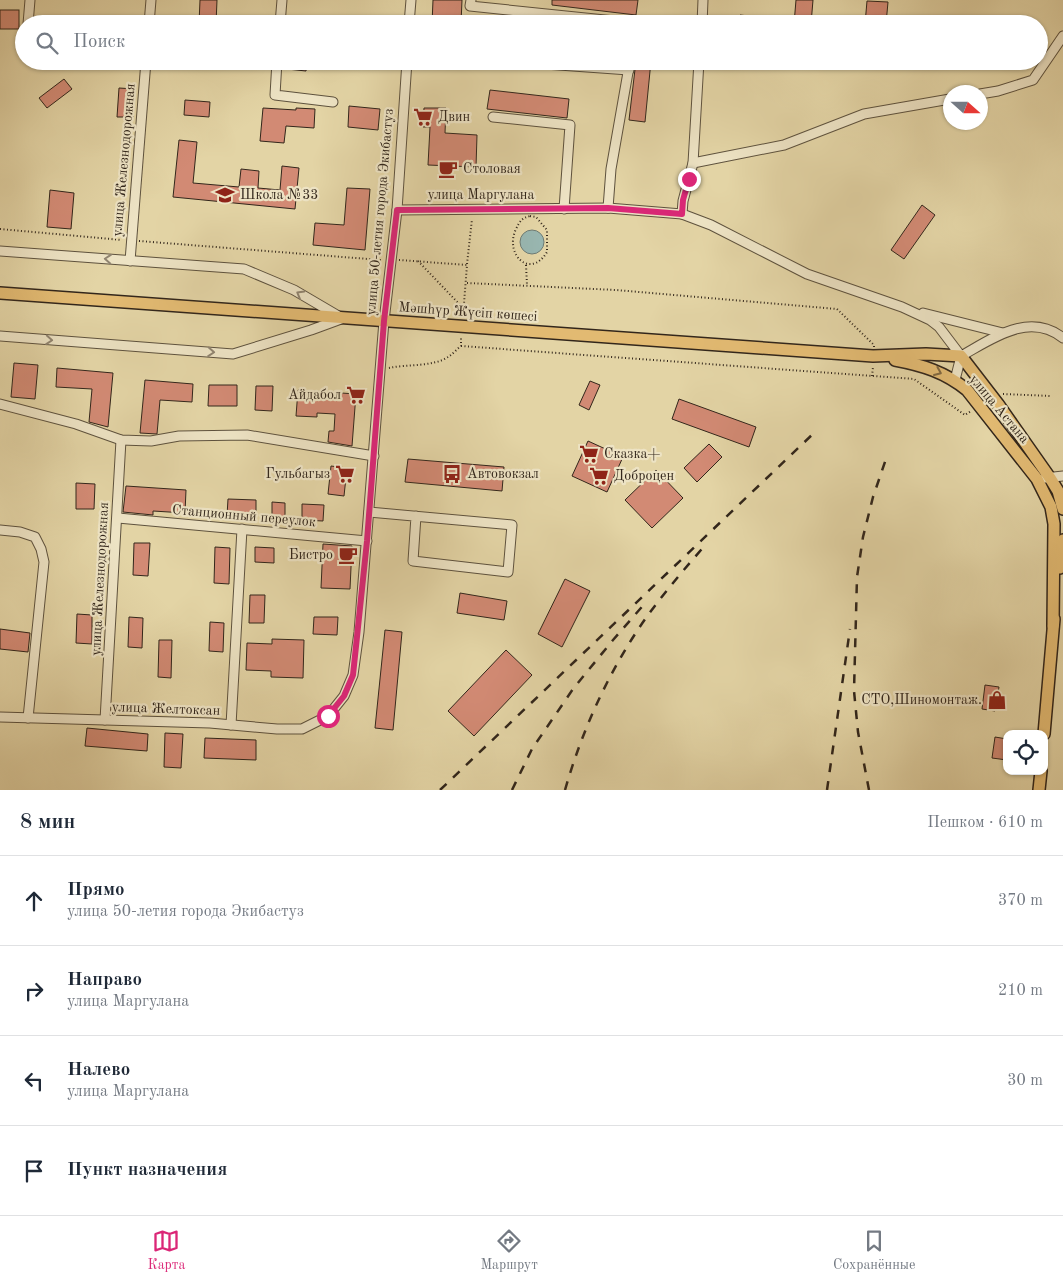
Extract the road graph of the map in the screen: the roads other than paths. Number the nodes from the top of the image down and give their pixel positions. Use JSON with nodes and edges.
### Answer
{"nodes":[{"id":1,"x":30,"y":0,"type":"edge"},
{"id":2,"x":151,"y":0,"type":"edge"},
{"id":3,"x":282,"y":0,"type":"edge"},
{"id":4,"x":411,"y":0,"type":"edge"},
{"id":5,"x":471,"y":0,"type":"edge"},
{"id":6,"x":703,"y":0,"type":"edge"},
{"id":7,"x":29,"y":15,"type":"edge"},
{"id":8,"x":150,"y":15,"type":"edge"},
{"id":9,"x":281,"y":15,"type":"edge"},
{"id":10,"x":410,"y":15,"type":"edge"},
{"id":11,"x":557,"y":15,"type":"edge"},
{"id":12,"x":702,"y":15,"type":"edge"},
{"id":13,"x":1063,"y":36,"type":"edge"},
{"id":14,"x":1048,"y":58,"type":"edge"},
{"id":15,"x":145,"y":70,"type":"edge"},
{"id":16,"x":276,"y":70,"type":"edge"},
{"id":17,"x":406,"y":70,"type":"edge"},
{"id":18,"x":628,"y":70,"type":"edge"},
{"id":19,"x":698,"y":70,"type":"edge"},
{"id":20,"x":1040,"y":70,"type":"edge"},
{"id":21,"x":988,"y":93,"type":"edge"},
{"id":22,"x":943,"y":100,"type":"edge"},
{"id":23,"x":333,"y":102,"type":"dead end"},
{"id":24,"x":493,"y":116,"type":"dead end"},
{"id":25,"x":692,"y":163,"type":"junction"},
{"id":26,"x":608,"y":208,"type":"junction"},
{"id":27,"x":564,"y":209,"type":"junction"},
{"id":28,"x":397,"y":210,"type":"junction"},
{"id":29,"x":682,"y":214,"type":"junction"},
{"id":30,"x":0,"y":251,"type":"edge"},
{"id":31,"x":130,"y":261,"type":"junction"},
{"id":32,"x":0,"y":293,"type":"edge"},
{"id":33,"x":902,"y":307,"type":"junction"},
{"id":34,"x":342,"y":318,"type":"junction"},
{"id":35,"x":384,"y":321,"type":"junction"},
{"id":36,"x":1003,"y":333,"type":"junction"},
{"id":37,"x":0,"y":336,"type":"edge"},
{"id":38,"x":1063,"y":338,"type":"edge"},
{"id":39,"x":874,"y":356,"type":"junction"},
{"id":40,"x":961,"y":356,"type":"junction"},
{"id":41,"x":955,"y":380,"type":"junction"},
{"id":42,"x":0,"y":404,"type":"edge"},
{"id":43,"x":120,"y":440,"type":"junction"},
{"id":44,"x":374,"y":456,"type":"junction"},
{"id":45,"x":1063,"y":476,"type":"edge"},
{"id":46,"x":1050,"y":478,"type":"junction"},
{"id":47,"x":1037,"y":479,"type":"junction"},
{"id":48,"x":1063,"y":509,"type":"edge"},
{"id":49,"x":369,"y":512,"type":"junction"},
{"id":50,"x":416,"y":516,"type":"junction"},
{"id":51,"x":118,"y":518,"type":"junction"},
{"id":52,"x":242,"y":529,"type":"junction"},
{"id":53,"x":0,"y":530,"type":"edge"},
{"id":54,"x":1063,"y":540,"type":"edge"},
{"id":55,"x":367,"y":541,"type":"junction"},
{"id":56,"x":1053,"y":626,"type":"junction"},
{"id":57,"x":328,"y":716,"type":"joint"},
{"id":58,"x":0,"y":717,"type":"edge"},
{"id":59,"x":28,"y":718,"type":"junction"},
{"id":60,"x":105,"y":720,"type":"junction"},
{"id":61,"x":231,"y":725,"type":"junction"},
{"id":62,"x":1044,"y":730,"type":"edge"},
{"id":63,"x":1041,"y":775,"type":"edge"},
{"id":64,"x":1039,"y":790,"type":"edge"}],
"edges":[{"from":1,"to":7,"type":"street"},
{"from":2,"to":8,"type":"street"},
{"from":3,"to":9,"type":"street"},
{"from":4,"to":10,"type":"street"},
{"from":5,"to":11,"type":"street"},
{"from":6,"to":12,"type":"street"},
{"from":13,"to":14,"type":"street"},
{"from":15,"to":31,"type":"street","name":"улица Железнодорожная"},
{"from":16,"to":23,"type":"street"},
{"from":17,"to":28,"type":"street","name":"улица 50-летия города Экибастуз"},
{"from":18,"to":26,"type":"street"},
{"from":19,"to":25,"type":"street"},
{"from":20,"to":21,"type":"street"},
{"from":22,"to":25,"type":"street"},
{"from":24,"to":27,"type":"street"},
{"from":25,"to":29,"type":"street"},
{"from":26,"to":27,"type":"street","name":"улица Маргулана"},
{"from":26,"to":29,"type":"street","name":"улица Маргулана"},
{"from":27,"to":28,"type":"street","name":"улица Маргулана"},
{"from":28,"to":35,"type":"street","name":"улица 50-летия города Экибастуз"},
{"from":29,"to":33,"type":"street","name":"улица Маргулана"},
{"from":31,"to":30,"type":"street","one_way":true},
{"from":34,"to":31,"type":"street","one_way":true},
{"from":32,"to":34,"type":"main road","name":"Мәшһүр Жүсіп көшесі"},
{"from":33,"to":36,"type":"street"},
{"from":33,"to":40,"type":"street"},
{"from":34,"to":35,"type":"main road","name":"Мәшһүр Жүсіп көшесі"},
{"from":37,"to":34,"type":"street","one_way":true},
{"from":35,"to":39,"type":"main road","name":"Мәшһүр Жүсіп көшесі"},
{"from":35,"to":44,"type":"street","name":"улица 50-летия города Экибастуз"},
{"from":36,"to":38,"type":"street"},
{"from":36,"to":40,"type":"street"},
{"from":39,"to":40,"type":"main road"},
{"from":39,"to":41,"type":"main road","name":"улица Астана","one_way":true},
{"from":40,"to":41,"type":"street"},
{"from":40,"to":46,"type":"main road","name":"улица Астана"},
{"from":41,"to":47,"type":"main road","name":"улица Астана"},
{"from":42,"to":43,"type":"street"},
{"from":43,"to":44,"type":"street"},
{"from":43,"to":51,"type":"street","name":"улица Железнодорожная"},
{"from":44,"to":49,"type":"street","name":"улица 50-летия города Экибастуз"},
{"from":45,"to":46,"type":"street"},
{"from":46,"to":47,"type":"street"},
{"from":46,"to":48,"type":"main road","name":"улица Астана"},
{"from":47,"to":56,"type":"main road","name":"улица Астана"},
{"from":49,"to":50,"type":"street"},
{"from":49,"to":55,"type":"street","name":"улица 50-летия города Экибастуз"},
{"from":50,"to":50,"type":"street"},
{"from":51,"to":52,"type":"street","name":"Станционный переулок"},
{"from":51,"to":60,"type":"street","name":"улица Железнодорожная"},
{"from":52,"to":55,"type":"street","name":"Станционный переулок"},
{"from":52,"to":61,"type":"street"},
{"from":53,"to":59,"type":"street"},
{"from":54,"to":56,"type":"main road","name":"улица Астана"},
{"from":55,"to":57,"type":"street","name":"улица 50-летия города Экибастуз"},
{"from":56,"to":62,"type":"main road","name":"улица Астана"},
{"from":57,"to":61,"type":"street","name":"улица Желтоксан"},
{"from":58,"to":59,"type":"street","name":"улица Желтоксан"},
{"from":59,"to":60,"type":"street","name":"улица Желтоксан"},
{"from":60,"to":61,"type":"street","name":"улица Желтоксан"},
{"from":63,"to":64,"type":"main road"}]}
